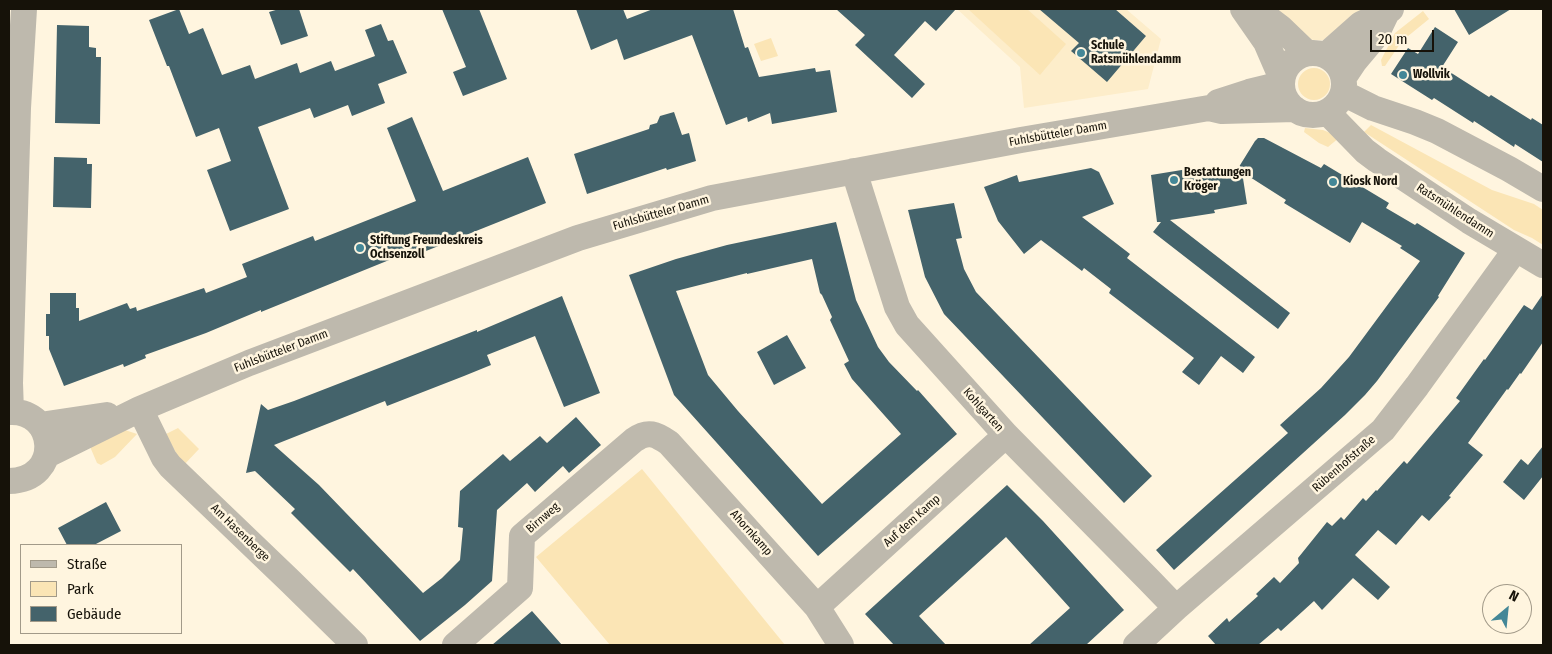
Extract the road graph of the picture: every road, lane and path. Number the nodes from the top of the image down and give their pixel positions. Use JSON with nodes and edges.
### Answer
{"nodes":[{"id":1,"x":24,"y":9,"type":"edge"},
{"id":2,"x":1243,"y":9,"type":"edge"},
{"id":3,"x":1256,"y":9,"type":"edge"},
{"id":4,"x":1389,"y":10,"type":"edge"},
{"id":5,"x":1316,"y":54,"type":"junction"},
{"id":6,"x":1282,"y":82,"type":"junction"},
{"id":7,"x":1338,"y":94,"type":"junction"},
{"id":8,"x":1209,"y":108,"type":"junction"},
{"id":9,"x":1295,"y":109,"type":"junction"},
{"id":10,"x":854,"y":171,"type":"junction"},
{"id":11,"x":1543,"y":189,"type":"edge"},
{"id":12,"x":1516,"y":249,"type":"junction"},
{"id":13,"x":1543,"y":265,"type":"edge"},
{"id":14,"x":140,"y":409,"type":"junction"},
{"id":15,"x":10,"y":412,"type":"edge"},
{"id":16,"x":40,"y":425,"type":"junction"},
{"id":17,"x":648,"y":434,"type":"joint"},
{"id":18,"x":1006,"y":435,"type":"junction"},
{"id":19,"x":47,"y":455,"type":"junction"},
{"id":20,"x":9,"y":481,"type":"edge"},
{"id":21,"x":817,"y":607,"type":"junction"},
{"id":22,"x":1176,"y":608,"type":"junction"},
{"id":23,"x":355,"y":645,"type":"edge"},
{"id":24,"x":455,"y":645,"type":"edge"},
{"id":25,"x":841,"y":645,"type":"edge"},
{"id":26,"x":1136,"y":645,"type":"edge"}],
"edges":[{"from":1,"to":15,"type":"street"},
{"from":2,"to":6,"type":"street"},
{"from":3,"to":5,"type":"street","name":"Ratsmühlendamm"},
{"from":4,"to":5,"type":"street"},
{"from":4,"to":7,"type":"street"},
{"from":5,"to":6,"type":"street"},
{"from":5,"to":7,"type":"street","name":"Ratsmühlendamm"},
{"from":6,"to":8,"type":"street","name":"Fuhlsbütteler Damm"},
{"from":6,"to":9,"type":"street"},
{"from":7,"to":9,"type":"street"},
{"from":7,"to":11,"type":"street","name":"Ratsmühlendamm"},
{"from":7,"to":12,"type":"street","name":"Ratsmühlendamm"},
{"from":8,"to":9,"type":"street","name":"Fuhlsbütteler Damm"},
{"from":8,"to":10,"type":"street","name":"Fuhlsbütteler Damm"},
{"from":10,"to":14,"type":"street","name":"Fuhlsbütteler Damm"},
{"from":10,"to":18,"type":"street","name":"Kohlgarten"},
{"from":12,"to":13,"type":"street","name":"Ratsmühlendamm"},
{"from":12,"to":22,"type":"street","name":"Rübenhofstraße"},
{"from":14,"to":16,"type":"street","name":"Fuhlsbütteler Damm"},
{"from":14,"to":19,"type":"street","name":"Fuhlsbütteler Damm"},
{"from":14,"to":23,"type":"street","name":"Am Hasenberge"},
{"from":15,"to":16,"type":"street"},
{"from":16,"to":19,"type":"street"},
{"from":17,"to":21,"type":"street","name":"Ahornkamp"},
{"from":17,"to":24,"type":"street","name":"Birnweg"},
{"from":18,"to":21,"type":"street","name":"Auf dem Kamp"},
{"from":18,"to":22,"type":"street","name":"Kohlgarten"},
{"from":19,"to":20,"type":"street"},
{"from":21,"to":25,"type":"street","name":"Ahornkamp"},
{"from":22,"to":26,"type":"street","name":"Rübenhofstraße"}]}
